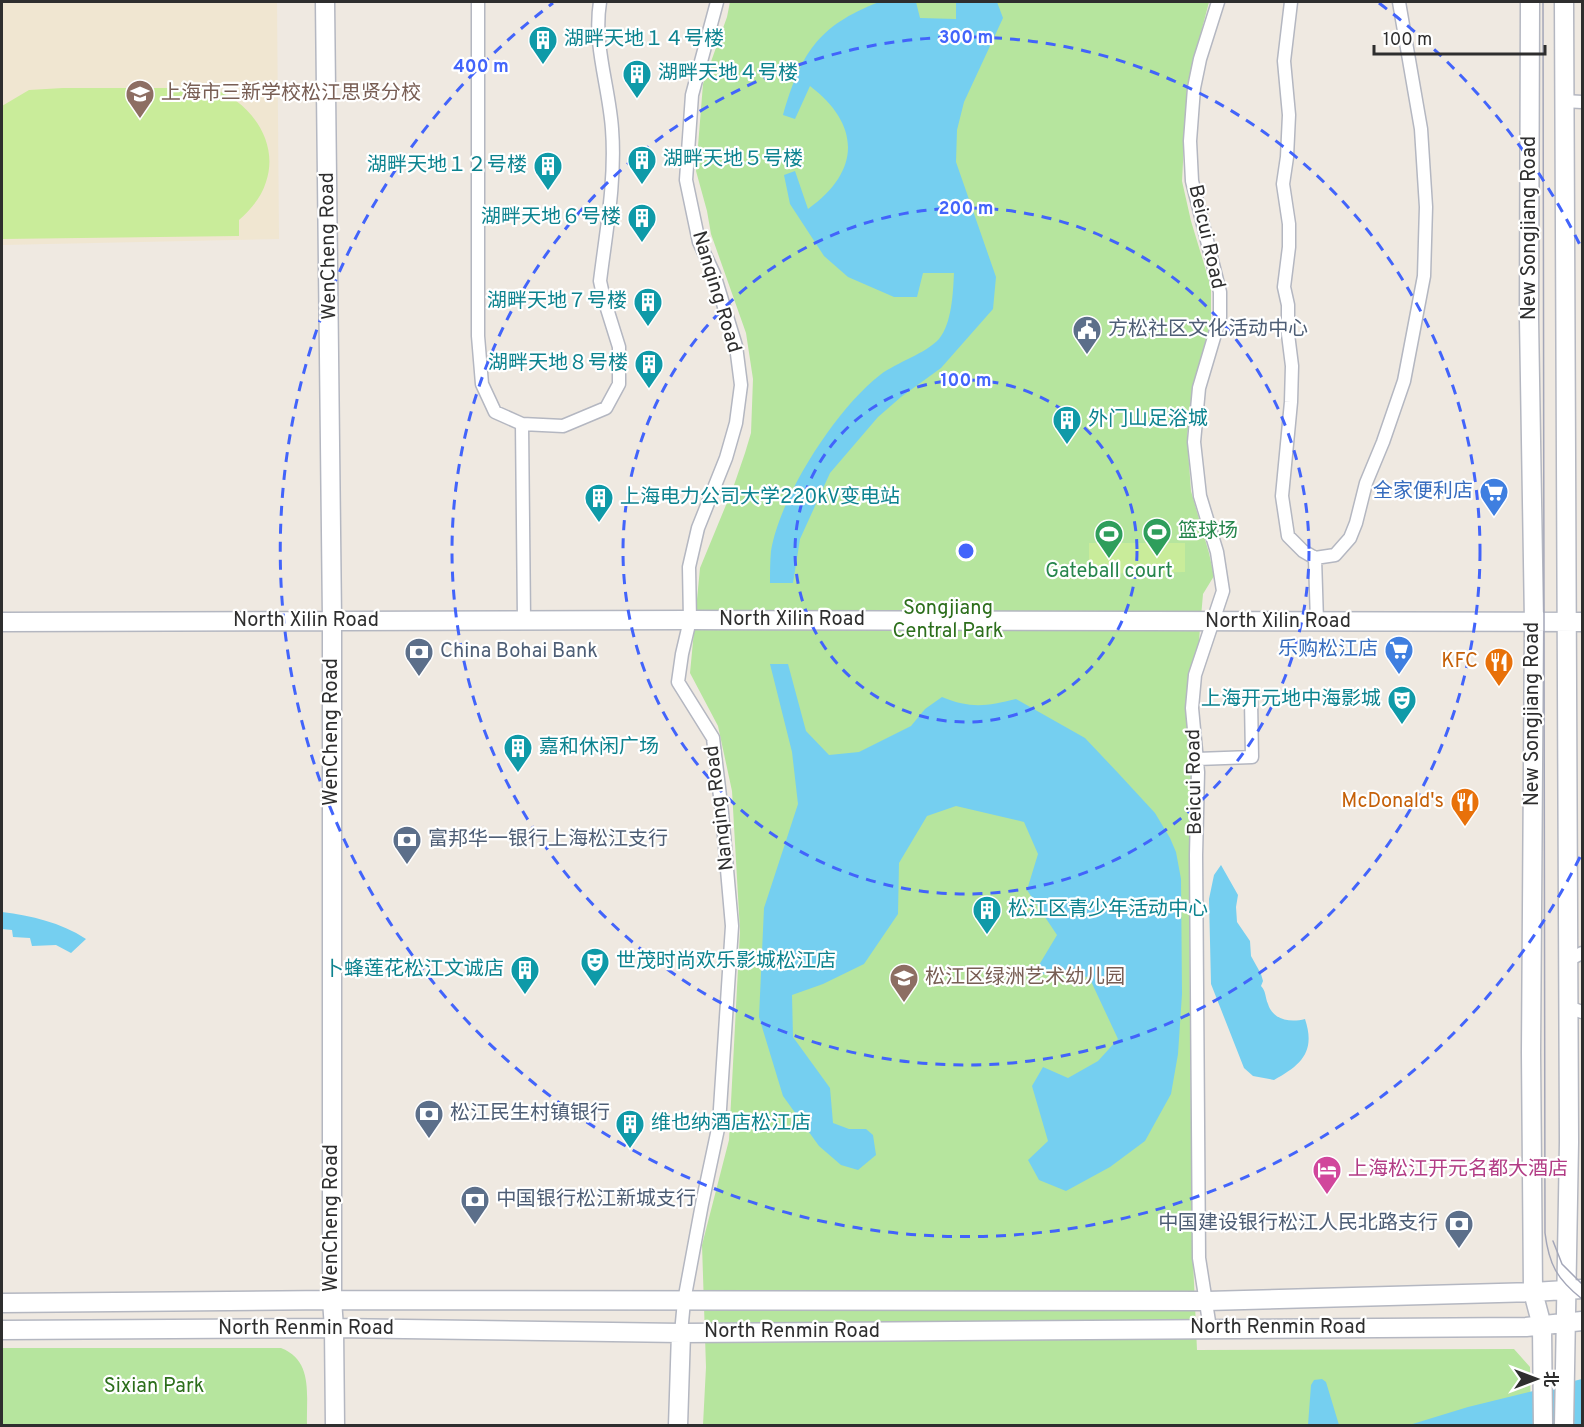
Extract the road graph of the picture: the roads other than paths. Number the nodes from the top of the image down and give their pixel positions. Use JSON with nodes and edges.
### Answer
{"nodes":[{"id":1,"x":326,"y":2,"type":"edge"},
{"id":2,"x":478,"y":2,"type":"edge"},
{"id":3,"x":600,"y":2,"type":"edge"},
{"id":4,"x":717,"y":2,"type":"edge"},
{"id":5,"x":1218,"y":2,"type":"edge"},
{"id":6,"x":1291,"y":2,"type":"edge"},
{"id":7,"x":1399,"y":2,"type":"edge"},
{"id":8,"x":1530,"y":2,"type":"edge"},
{"id":9,"x":1564,"y":2,"type":"edge"},
{"id":10,"x":1574,"y":101,"type":"edge"},
{"id":11,"x":522,"y":424,"type":"junction"},
{"id":12,"x":1315,"y":558,"type":"junction"},
{"id":13,"x":332,"y":620,"type":"junction"},
{"id":14,"x":524,"y":620,"type":"junction"},
{"id":15,"x":690,"y":620,"type":"junction"},
{"id":16,"x":2,"y":622,"type":"edge"},
{"id":17,"x":1212,"y":622,"type":"junction"},
{"id":18,"x":1317,"y":622,"type":"junction"},
{"id":19,"x":1534,"y":622,"type":"junction"},
{"id":20,"x":1575,"y":622,"type":"edge"},
{"id":21,"x":1251,"y":700,"type":"dead end"},
{"id":22,"x":1197,"y":759,"type":"junction"},
{"id":23,"x":1575,"y":956,"type":"edge"},
{"id":24,"x":1575,"y":1010,"type":"edge"},
{"id":25,"x":1575,"y":1289,"type":"edge"},
{"id":26,"x":1533,"y":1292,"type":"junction"},
{"id":27,"x":332,"y":1300,"type":"junction"},
{"id":28,"x":1207,"y":1300,"type":"junction"},
{"id":29,"x":684,"y":1301,"type":"junction"},
{"id":30,"x":2,"y":1303,"type":"edge"},
{"id":31,"x":1574,"y":1322,"type":"edge"},
{"id":32,"x":1542,"y":1326,"type":"junction"},
{"id":33,"x":334,"y":1328,"type":"junction"},
{"id":34,"x":1210,"y":1328,"type":"junction"},
{"id":35,"x":2,"y":1330,"type":"edge"},
{"id":36,"x":681,"y":1333,"type":"junction"},
{"id":37,"x":678,"y":1422,"type":"edge"},
{"id":38,"x":335,"y":1425,"type":"edge"},
{"id":39,"x":1543,"y":1425,"type":"edge"},
{"id":40,"x":1564,"y":1425,"type":"edge"}],
"edges":[{"from":1,"to":13,"type":"main road","name":"WenCheng Road"},
{"from":2,"to":11,"type":"street"},
{"from":3,"to":11,"type":"street"},
{"from":4,"to":15,"type":"street","name":"Nanqing Road"},
{"from":5,"to":17,"type":"street","name":"Beicui Road"},
{"from":6,"to":12,"type":"street"},
{"from":7,"to":12,"type":"street"},
{"from":8,"to":19,"type":"main road","name":"New Songjiang Road"},
{"from":9,"to":10,"type":"main road","name":"New Songjiang Road"},
{"from":10,"to":20,"type":"main road","name":"New Songjiang Road"},
{"from":11,"to":14,"type":"street"},
{"from":12,"to":18,"type":"street"},
{"from":13,"to":14,"type":"main road","name":"North Xilin Road"},
{"from":13,"to":16,"type":"main road","name":"North Xilin Road"},
{"from":13,"to":27,"type":"main road","name":"WenCheng Road"},
{"from":14,"to":15,"type":"main road","name":"North Xilin Road"},
{"from":15,"to":17,"type":"main road","name":"North Xilin Road"},
{"from":15,"to":29,"type":"street","name":"Nanqing Road"},
{"from":17,"to":18,"type":"main road","name":"North Xilin Road"},
{"from":17,"to":22,"type":"street","name":"Beicui Road"},
{"from":18,"to":19,"type":"main road","name":"North Xilin Road"},
{"from":19,"to":20,"type":"main road","name":"North Xilin Road"},
{"from":19,"to":26,"type":"main road","name":"New Songjiang Road"},
{"from":20,"to":23,"type":"main road","name":"New Songjiang Road"},
{"from":21,"to":22,"type":"street"},
{"from":22,"to":28,"type":"street","name":"Beicui Road"},
{"from":23,"to":24,"type":"main road","name":"New Songjiang Road"},
{"from":24,"to":25,"type":"main road","name":"New Songjiang Road"},
{"from":25,"to":26,"type":"main road","name":"North Renmin Road"},
{"from":25,"to":31,"type":"main road","name":"New Songjiang Road"},
{"from":26,"to":28,"type":"main road","name":"North Renmin Road"},
{"from":26,"to":32,"type":"main road","name":"New Songjiang Road"},
{"from":27,"to":29,"type":"main road","name":"North Renmin Road"},
{"from":27,"to":30,"type":"main road","name":"North Renmin Road"},
{"from":27,"to":33,"type":"main road","name":"WenCheng Road"},
{"from":28,"to":29,"type":"main road","name":"North Renmin Road"},
{"from":28,"to":34,"type":"street","name":"Beicui Road"},
{"from":29,"to":36,"type":"street","name":"Nanqing Road"},
{"from":31,"to":32,"type":"main road","name":"North Renmin Road"},
{"from":31,"to":40,"type":"main road","name":"New Songjiang Road"},
{"from":32,"to":34,"type":"main road","name":"North Renmin Road"},
{"from":32,"to":39,"type":"main road","name":"New Songjiang Road"},
{"from":33,"to":35,"type":"main road","name":"North Renmin Road"},
{"from":33,"to":36,"type":"main road","name":"North Renmin Road"},
{"from":33,"to":38,"type":"main road","name":"WenCheng Road"},
{"from":34,"to":36,"type":"main road","name":"North Renmin Road"},
{"from":36,"to":37,"type":"main road","name":"Nanqing Road"}]}
